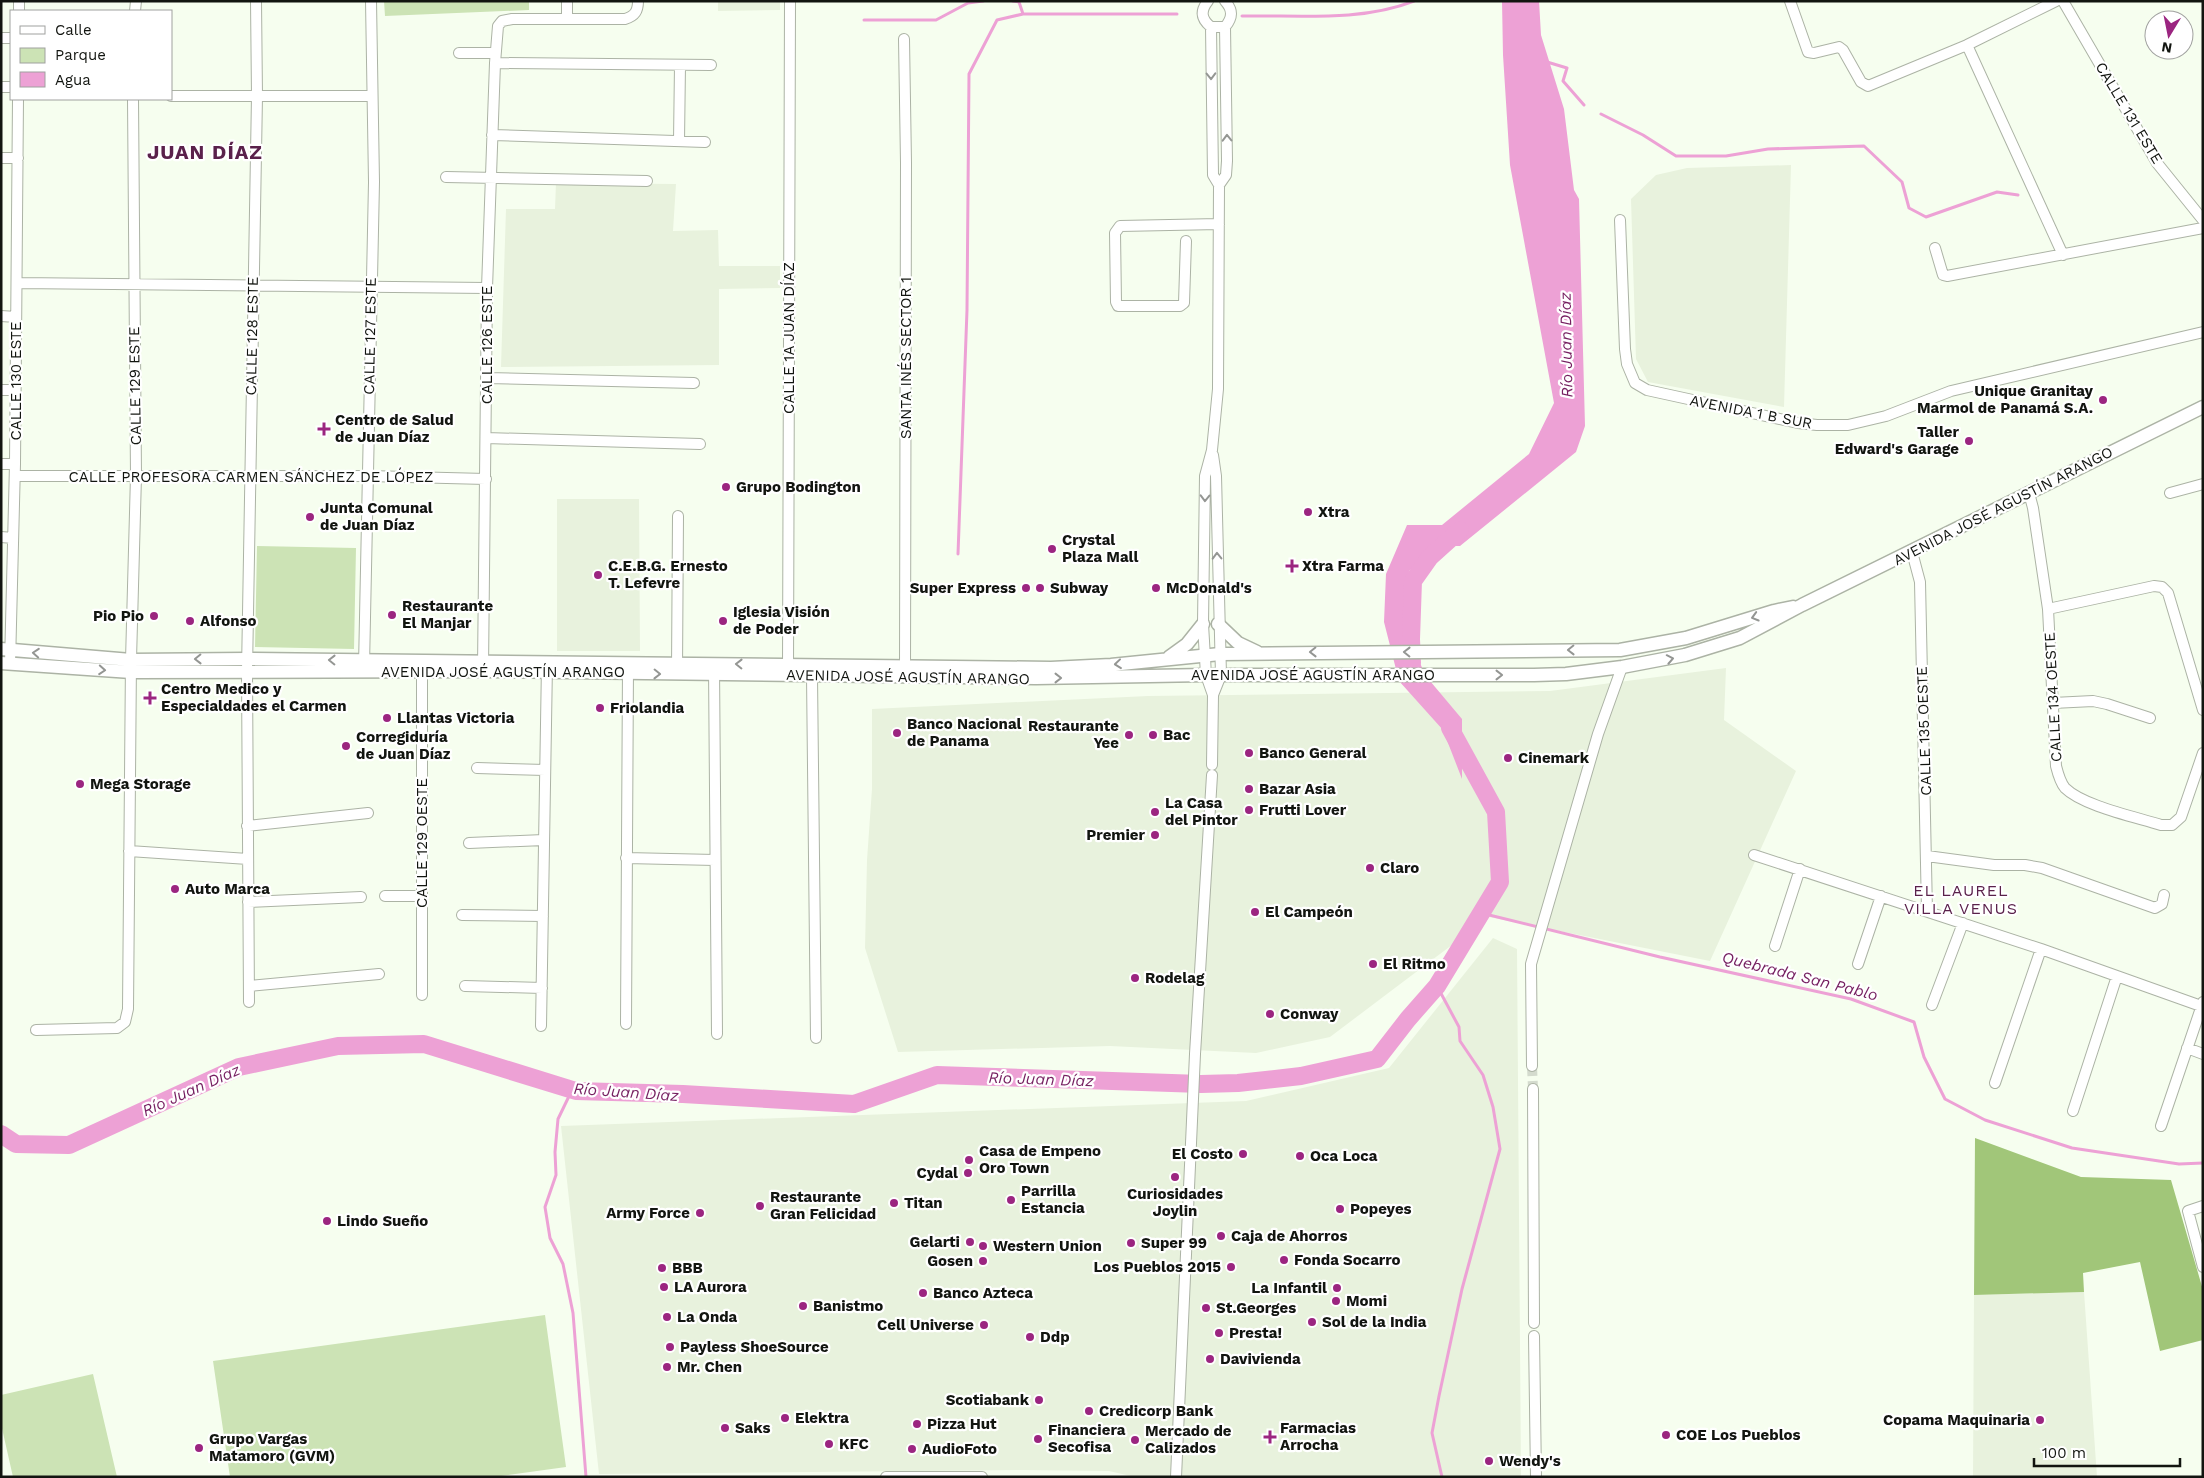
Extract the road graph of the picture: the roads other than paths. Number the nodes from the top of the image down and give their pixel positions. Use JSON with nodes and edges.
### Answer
{"nodes":[{"id":1,"x":256,"y":1,"type":"edge"},
{"id":2,"x":371,"y":1,"type":"edge"},
{"id":3,"x":568,"y":1,"type":"edge"},
{"id":4,"x":638,"y":1,"type":"edge"},
{"id":5,"x":790,"y":1,"type":"edge"},
{"id":6,"x":1208,"y":1,"type":"edge"},
{"id":7,"x":1225,"y":1,"type":"edge"},
{"id":8,"x":1790,"y":1,"type":"edge"},
{"id":9,"x":2056,"y":1,"type":"edge"},
{"id":10,"x":2063,"y":1,"type":"edge"},
{"id":11,"x":568,"y":19,"type":"junction"},
{"id":12,"x":1225,"y":26,"type":"junction"},
{"id":13,"x":1210,"y":27,"type":"junction"},
{"id":14,"x":904,"y":39,"type":"dead end"},
{"id":15,"x":1967,"y":45,"type":"junction"},
{"id":16,"x":459,"y":53,"type":"dead end"},
{"id":17,"x":495,"y":58,"type":"junction"},
{"id":18,"x":680,"y":65,"type":"junction"},
{"id":19,"x":711,"y":65,"type":"dead end"},
{"id":20,"x":172,"y":96,"type":"edge"},
{"id":21,"x":257,"y":96,"type":"junction"},
{"id":22,"x":372,"y":96,"type":"junction"},
{"id":23,"x":18,"y":100,"type":"edge"},
{"id":24,"x":134,"y":100,"type":"edge"},
{"id":25,"x":492,"y":135,"type":"junction"},
{"id":26,"x":679,"y":141,"type":"junction"},
{"id":27,"x":705,"y":142,"type":"dead end"},
{"id":28,"x":1,"y":158,"type":"edge"},
{"id":29,"x":18,"y":158,"type":"junction"},
{"id":30,"x":446,"y":177,"type":"dead end"},
{"id":31,"x":491,"y":178,"type":"junction"},
{"id":32,"x":647,"y":181,"type":"dead end"},
{"id":33,"x":1219,"y":185,"type":"junction"},
{"id":34,"x":1620,"y":220,"type":"dead end"},
{"id":35,"x":2203,"y":220,"type":"edge"},
{"id":36,"x":1219,"y":224,"type":"junction"},
{"id":37,"x":2203,"y":228,"type":"edge"},
{"id":38,"x":1186,"y":241,"type":"dead end"},
{"id":39,"x":1935,"y":248,"type":"dead end"},
{"id":40,"x":2063,"y":255,"type":"junction"},
{"id":41,"x":18,"y":283,"type":"junction"},
{"id":42,"x":133,"y":283,"type":"junction"},
{"id":43,"x":253,"y":284,"type":"junction"},
{"id":44,"x":370,"y":285,"type":"junction"},
{"id":45,"x":487,"y":288,"type":"junction"},
{"id":46,"x":1,"y":316,"type":"edge"},
{"id":47,"x":16,"y":317,"type":"junction"},
{"id":48,"x":2203,"y":332,"type":"edge"},
{"id":49,"x":486,"y":378,"type":"junction"},
{"id":50,"x":694,"y":382,"type":"dead end"},
{"id":51,"x":1,"y":390,"type":"edge"},
{"id":52,"x":15,"y":390,"type":"junction"},
{"id":53,"x":2203,"y":407,"type":"edge"},
{"id":54,"x":486,"y":438,"type":"junction"},
{"id":55,"x":700,"y":444,"type":"dead end"},
{"id":56,"x":1212,"y":450,"type":"junction"},
{"id":57,"x":1,"y":464,"type":"edge"},
{"id":58,"x":16,"y":464,"type":"junction"},
{"id":59,"x":250,"y":475,"type":"junction"},
{"id":60,"x":15,"y":476,"type":"junction"},
{"id":61,"x":136,"y":476,"type":"junction"},
{"id":62,"x":368,"y":476,"type":"junction"},
{"id":63,"x":486,"y":479,"type":"junction"},
{"id":64,"x":2203,"y":484,"type":"edge"},
{"id":65,"x":2029,"y":493,"type":"junction"},
{"id":66,"x":2170,"y":494,"type":"dead end"},
{"id":67,"x":678,"y":516,"type":"dead end"},
{"id":68,"x":1,"y":538,"type":"edge"},
{"id":69,"x":13,"y":538,"type":"junction"},
{"id":70,"x":1912,"y":552,"type":"junction"},
{"id":71,"x":1802,"y":605,"type":"junction"},
{"id":72,"x":2048,"y":609,"type":"junction"},
{"id":73,"x":1203,"y":624,"type":"junction"},
{"id":74,"x":1218,"y":624,"type":"junction"},
{"id":75,"x":1655,"y":644,"type":"junction"},
{"id":76,"x":5,"y":650,"type":"edge"},
{"id":77,"x":1590,"y":650,"type":"junction"},
{"id":78,"x":1260,"y":653,"type":"junction"},
{"id":79,"x":1220,"y":654,"type":"junction"},
{"id":80,"x":1204,"y":655,"type":"junction"},
{"id":81,"x":1166,"y":658,"type":"junction"},
{"id":82,"x":5,"y":664,"type":"edge"},
{"id":83,"x":247,"y":665,"type":"junction"},
{"id":84,"x":131,"y":666,"type":"junction"},
{"id":85,"x":364,"y":666,"type":"junction"},
{"id":86,"x":422,"y":666,"type":"junction"},
{"id":87,"x":483,"y":666,"type":"junction"},
{"id":88,"x":547,"y":667,"type":"junction"},
{"id":89,"x":1622,"y":667,"type":"junction"},
{"id":90,"x":628,"y":668,"type":"junction"},
{"id":91,"x":678,"y":669,"type":"junction"},
{"id":92,"x":714,"y":669,"type":"junction"},
{"id":93,"x":788,"y":670,"type":"junction"},
{"id":94,"x":905,"y":671,"type":"junction"},
{"id":95,"x":1206,"y":675,"type":"junction"},
{"id":96,"x":1221,"y":675,"type":"junction"},
{"id":97,"x":812,"y":676,"type":"junction"},
{"id":98,"x":1213,"y":695,"type":"junction"},
{"id":99,"x":2053,"y":703,"type":"junction"},
{"id":100,"x":2203,"y":710,"type":"edge"},
{"id":101,"x":2150,"y":718,"type":"dead end"},
{"id":102,"x":2203,"y":753,"type":"edge"},
{"id":103,"x":477,"y":768,"type":"dead end"},
{"id":104,"x":545,"y":770,"type":"junction"},
{"id":105,"x":368,"y":813,"type":"dead end"},
{"id":106,"x":247,"y":826,"type":"junction"},
{"id":107,"x":544,"y":840,"type":"junction"},
{"id":108,"x":469,"y":843,"type":"dead end"},
{"id":109,"x":129,"y":851,"type":"junction"},
{"id":110,"x":1754,"y":855,"type":"dead end"},
{"id":111,"x":1927,"y":856,"type":"junction"},
{"id":112,"x":626,"y":858,"type":"junction"},
{"id":113,"x":248,"y":859,"type":"junction"},
{"id":114,"x":716,"y":860,"type":"junction"},
{"id":115,"x":1800,"y":869,"type":"junction"},
{"id":116,"x":2164,"y":895,"type":"dead end"},
{"id":117,"x":385,"y":896,"type":"dead end"},
{"id":118,"x":422,"y":896,"type":"junction"},
{"id":119,"x":1881,"y":896,"type":"junction"},
{"id":120,"x":361,"y":897,"type":"dead end"},
{"id":121,"x":248,"y":902,"type":"junction"},
{"id":122,"x":1927,"y":911,"type":"junction"},
{"id":123,"x":462,"y":916,"type":"dead end"},
{"id":124,"x":543,"y":916,"type":"junction"},
{"id":125,"x":1963,"y":923,"type":"junction"},
{"id":126,"x":1775,"y":946,"type":"dead end"},
{"id":127,"x":2041,"y":950,"type":"junction"},
{"id":128,"x":1858,"y":964,"type":"dead end"},
{"id":129,"x":378,"y":974,"type":"dead end"},
{"id":130,"x":2117,"y":976,"type":"junction"},
{"id":131,"x":249,"y":986,"type":"junction"},
{"id":132,"x":466,"y":986,"type":"dead end"},
{"id":133,"x":542,"y":988,"type":"junction"},
{"id":134,"x":422,"y":995,"type":"dead end"},
{"id":135,"x":249,"y":1002,"type":"dead end"},
{"id":136,"x":1932,"y":1004,"type":"dead end"},
{"id":137,"x":2202,"y":1004,"type":"edge"},
{"id":138,"x":626,"y":1024,"type":"dead end"},
{"id":139,"x":541,"y":1026,"type":"dead end"},
{"id":140,"x":36,"y":1030,"type":"dead end"},
{"id":141,"x":717,"y":1034,"type":"dead end"},
{"id":142,"x":816,"y":1038,"type":"dead end"},
{"id":143,"x":2187,"y":1048,"type":"junction"},
{"id":144,"x":2203,"y":1054,"type":"edge"},
{"id":145,"x":1532,"y":1066,"type":"tunnel mouth"},
{"id":146,"x":1995,"y":1083,"type":"dead end"},
{"id":147,"x":1532,"y":1090,"type":"tunnel mouth"},
{"id":148,"x":2073,"y":1111,"type":"dead end"},
{"id":149,"x":2160,"y":1126,"type":"dead end"},
{"id":150,"x":2203,"y":1206,"type":"edge"},
{"id":151,"x":2203,"y":1267,"type":"edge"},
{"id":152,"x":1534,"y":1323,"type":"dead end"},
{"id":153,"x":1534,"y":1336,"type":"dead end"},
{"id":154,"x":886,"y":1477,"type":"edge"},
{"id":155,"x":982,"y":1477,"type":"edge"},
{"id":156,"x":1176,"y":1477,"type":"edge"},
{"id":157,"x":1536,"y":1477,"type":"edge"}],
"edges":[{"from":1,"to":21,"type":"street","name":"CALLE 128 ESTE"},
{"from":2,"to":22,"type":"street","name":"CALLE 127 ESTE"},
{"from":3,"to":11,"type":"street"},
{"from":4,"to":11,"type":"street"},
{"from":5,"to":93,"type":"street","name":"CALLE 1A JUAN DÍAZ"},
{"from":6,"to":13,"type":"street"},
{"from":7,"to":12,"type":"street"},
{"from":8,"to":15,"type":"street"},
{"from":9,"to":15,"type":"street"},
{"from":10,"to":35,"type":"street","name":"CALLE 131 ESTE"},
{"from":11,"to":17,"type":"street","name":"CALLE 126 ESTE"},
{"from":12,"to":13,"type":"street"},
{"from":33,"to":12,"type":"street","one_way":true},
{"from":13,"to":33,"type":"street","one_way":true},
{"from":14,"to":94,"type":"street","name":"SANTA INÉS SECTOR 1"},
{"from":15,"to":40,"type":"street"},
{"from":16,"to":17,"type":"street"},
{"from":17,"to":18,"type":"street"},
{"from":17,"to":25,"type":"street","name":"CALLE 126 ESTE"},
{"from":18,"to":19,"type":"street"},
{"from":18,"to":26,"type":"street"},
{"from":20,"to":21,"type":"street"},
{"from":21,"to":22,"type":"street"},
{"from":21,"to":43,"type":"street","name":"CALLE 128 ESTE"},
{"from":22,"to":44,"type":"street","name":"CALLE 127 ESTE"},
{"from":23,"to":29,"type":"street","name":"CALLE 130 ESTE"},
{"from":24,"to":42,"type":"street","name":"CALLE 129 ESTE"},
{"from":25,"to":26,"type":"street"},
{"from":25,"to":31,"type":"street","name":"CALLE 126 ESTE"},
{"from":26,"to":27,"type":"street"},
{"from":28,"to":29,"type":"street"},
{"from":29,"to":41,"type":"street","name":"CALLE 130 ESTE"},
{"from":30,"to":31,"type":"street"},
{"from":31,"to":32,"type":"street"},
{"from":31,"to":45,"type":"street","name":"CALLE 126 ESTE"},
{"from":33,"to":36,"type":"street"},
{"from":34,"to":48,"type":"street","name":"AVENIDA 1 B SUR"},
{"from":36,"to":38,"type":"street"},
{"from":36,"to":56,"type":"street"},
{"from":37,"to":40,"type":"street"},
{"from":39,"to":40,"type":"street"},
{"from":41,"to":42,"type":"street"},
{"from":41,"to":47,"type":"street","name":"CALLE 130 ESTE"},
{"from":42,"to":43,"type":"street"},
{"from":42,"to":61,"type":"street","name":"CALLE 129 ESTE"},
{"from":43,"to":44,"type":"street"},
{"from":43,"to":59,"type":"street","name":"CALLE 128 ESTE"},
{"from":44,"to":45,"type":"street"},
{"from":44,"to":62,"type":"street","name":"CALLE 127 ESTE"},
{"from":45,"to":49,"type":"street","name":"CALLE 126 ESTE"},
{"from":46,"to":47,"type":"street"},
{"from":47,"to":52,"type":"street","name":"CALLE 130 ESTE"},
{"from":49,"to":50,"type":"street"},
{"from":49,"to":54,"type":"street","name":"CALLE 126 ESTE"},
{"from":51,"to":52,"type":"street"},
{"from":52,"to":58,"type":"street","name":"CALLE 130 ESTE"},
{"from":53,"to":65,"type":"main road","name":"AVENIDA JOSÉ AGUSTÍN ARANGO"},
{"from":54,"to":55,"type":"street"},
{"from":54,"to":63,"type":"street","name":"CALLE 126 ESTE"},
{"from":56,"to":73,"type":"street","one_way":true},
{"from":74,"to":56,"type":"street","one_way":true},
{"from":57,"to":58,"type":"street"},
{"from":58,"to":60,"type":"street","name":"CALLE 130 ESTE"},
{"from":59,"to":61,"type":"street","name":"CALLE PROFESORA CARMEN SÁNCHEZ DE LÓPEZ"},
{"from":59,"to":62,"type":"street","name":"CALLE PROFESORA CARMEN SÁNCHEZ DE LÓPEZ"},
{"from":59,"to":83,"type":"street","name":"CALLE 128 ESTE"},
{"from":60,"to":61,"type":"street","name":"CALLE PROFESORA CARMEN SÁNCHEZ DE LÓPEZ"},
{"from":60,"to":69,"type":"street","name":"CALLE 130 ESTE"},
{"from":61,"to":84,"type":"street","name":"CALLE 129 ESTE"},
{"from":62,"to":63,"type":"street","name":"CALLE PROFESORA CARMEN SÁNCHEZ DE LÓPEZ"},
{"from":62,"to":85,"type":"street","name":"CALLE 127 ESTE"},
{"from":63,"to":87,"type":"street","name":"CALLE 126 ESTE"},
{"from":64,"to":66,"type":"street"},
{"from":65,"to":70,"type":"main road","name":"AVENIDA JOSÉ AGUSTÍN ARANGO"},
{"from":65,"to":72,"type":"street","name":"CALLE 134 OESTE"},
{"from":67,"to":91,"type":"street"},
{"from":68,"to":69,"type":"street"},
{"from":69,"to":76,"type":"street","name":"CALLE 130 ESTE"},
{"from":70,"to":71,"type":"main road","name":"AVENIDA JOSÉ AGUSTÍN ARANGO"},
{"from":70,"to":111,"type":"street","name":"CALLE 135 OESTE"},
{"from":71,"to":75,"type":"main road","name":"AVENIDA JOSÉ AGUSTÍN ARANGO","one_way":true},
{"from":89,"to":71,"type":"main road","name":"AVENIDA JOSÉ AGUSTÍN ARANGO","one_way":true},
{"from":72,"to":99,"type":"street","name":"CALLE 134 OESTE"},
{"from":72,"to":100,"type":"street"},
{"from":73,"to":80,"type":"street"},
{"from":73,"to":81,"type":"main road"},
{"from":74,"to":78,"type":"main road"},
{"from":74,"to":79,"type":"street"},
{"from":75,"to":77,"type":"main road","name":"AVENIDA JOSÉ AGUSTÍN ARANGO"},
{"from":75,"to":89,"type":"main road"},
{"from":76,"to":82,"type":"street","name":"CALLE 130 ESTE"},
{"from":84,"to":76,"type":"main road","name":"AVENIDA JOSÉ AGUSTÍN ARANGO","one_way":true},
{"from":77,"to":78,"type":"main road","name":"AVENIDA JOSÉ AGUSTÍN ARANGO","one_way":true},
{"from":77,"to":89,"type":"main road"},
{"from":78,"to":79,"type":"main road","name":"AVENIDA JOSÉ AGUSTÍN ARANGO"},
{"from":79,"to":80,"type":"main road","name":"AVENIDA JOSÉ AGUSTÍN ARANGO"},
{"from":79,"to":96,"type":"street"},
{"from":80,"to":81,"type":"main road","name":"AVENIDA JOSÉ AGUSTÍN ARANGO"},
{"from":80,"to":95,"type":"street"},
{"from":81,"to":94,"type":"main road","name":"AVENIDA JOSÉ AGUSTÍN ARANGO","one_way":true},
{"from":82,"to":84,"type":"main road","name":"AVENIDA JOSÉ AGUSTÍN ARANGO","one_way":true},
{"from":83,"to":84,"type":"main road","name":"AVENIDA JOSÉ AGUSTÍN ARANGO"},
{"from":83,"to":85,"type":"main road","name":"AVENIDA JOSÉ AGUSTÍN ARANGO"},
{"from":83,"to":106,"type":"street","name":"CALLE 128 ESTE"},
{"from":84,"to":109,"type":"street","name":"CALLE 129 ESTE"},
{"from":85,"to":86,"type":"main road","name":"AVENIDA JOSÉ AGUSTÍN ARANGO"},
{"from":86,"to":87,"type":"main road","name":"AVENIDA JOSÉ AGUSTÍN ARANGO"},
{"from":86,"to":118,"type":"street","name":"CALLE 129 OESTE"},
{"from":87,"to":88,"type":"main road","name":"AVENIDA JOSÉ AGUSTÍN ARANGO"},
{"from":88,"to":90,"type":"main road","name":"AVENIDA JOSÉ AGUSTÍN ARANGO"},
{"from":88,"to":104,"type":"street"},
{"from":96,"to":89,"type":"main road","name":"AVENIDA JOSÉ AGUSTÍN ARANGO","one_way":true},
{"from":89,"to":145,"type":"street"},
{"from":90,"to":91,"type":"main road","name":"AVENIDA JOSÉ AGUSTÍN ARANGO"},
{"from":90,"to":112,"type":"street"},
{"from":91,"to":92,"type":"main road","name":"AVENIDA JOSÉ AGUSTÍN ARANGO"},
{"from":92,"to":93,"type":"main road","name":"AVENIDA JOSÉ AGUSTÍN ARANGO"},
{"from":92,"to":114,"type":"street"},
{"from":93,"to":94,"type":"main road","name":"AVENIDA JOSÉ AGUSTÍN ARANGO"},
{"from":93,"to":97,"type":"main road","name":"AVENIDA JOSÉ AGUSTÍN ARANGO"},
{"from":94,"to":95,"type":"main road","name":"AVENIDA JOSÉ AGUSTÍN ARANGO","one_way":true},
{"from":94,"to":97,"type":"main road","name":"AVENIDA JOSÉ AGUSTÍN ARANGO"},
{"from":95,"to":96,"type":"main road","name":"AVENIDA JOSÉ AGUSTÍN ARANGO"},
{"from":95,"to":98,"type":"street"},
{"from":96,"to":98,"type":"street"},
{"from":97,"to":142,"type":"street"},
{"from":98,"to":156,"type":"street"},
{"from":99,"to":101,"type":"street"},
{"from":99,"to":102,"type":"street","name":"CALLE 134 OESTE"},
{"from":103,"to":104,"type":"street"},
{"from":104,"to":107,"type":"street"},
{"from":105,"to":106,"type":"street"},
{"from":106,"to":113,"type":"street","name":"CALLE 128 ESTE"},
{"from":107,"to":108,"type":"street"},
{"from":107,"to":124,"type":"street"},
{"from":109,"to":113,"type":"street"},
{"from":109,"to":140,"type":"street","name":"CALLE 129 ESTE"},
{"from":110,"to":115,"type":"street"},
{"from":111,"to":116,"type":"street"},
{"from":111,"to":122,"type":"street","name":"CALLE 135 OESTE"},
{"from":112,"to":114,"type":"street"},
{"from":112,"to":138,"type":"street"},
{"from":113,"to":121,"type":"street","name":"CALLE 128 ESTE"},
{"from":114,"to":141,"type":"street"},
{"from":115,"to":119,"type":"street"},
{"from":115,"to":126,"type":"street"},
{"from":117,"to":118,"type":"street"},
{"from":118,"to":134,"type":"street","name":"CALLE 129 OESTE"},
{"from":119,"to":122,"type":"street"},
{"from":119,"to":128,"type":"street"},
{"from":120,"to":121,"type":"street"},
{"from":121,"to":131,"type":"street","name":"CALLE 128 ESTE"},
{"from":122,"to":125,"type":"street"},
{"from":123,"to":124,"type":"street"},
{"from":124,"to":133,"type":"street"},
{"from":125,"to":127,"type":"street"},
{"from":125,"to":136,"type":"street"},
{"from":127,"to":130,"type":"street"},
{"from":127,"to":146,"type":"street"},
{"from":129,"to":131,"type":"street"},
{"from":130,"to":137,"type":"street"},
{"from":130,"to":148,"type":"street"},
{"from":131,"to":135,"type":"street","name":"CALLE 128 ESTE"},
{"from":132,"to":133,"type":"street"},
{"from":133,"to":139,"type":"street"},
{"from":137,"to":143,"type":"street"},
{"from":143,"to":144,"type":"street"},
{"from":143,"to":149,"type":"street"},
{"from":147,"to":152,"type":"street"},
{"from":150,"to":151,"type":"street"},
{"from":153,"to":157,"type":"street"},
{"from":154,"to":155,"type":"street"}]}
